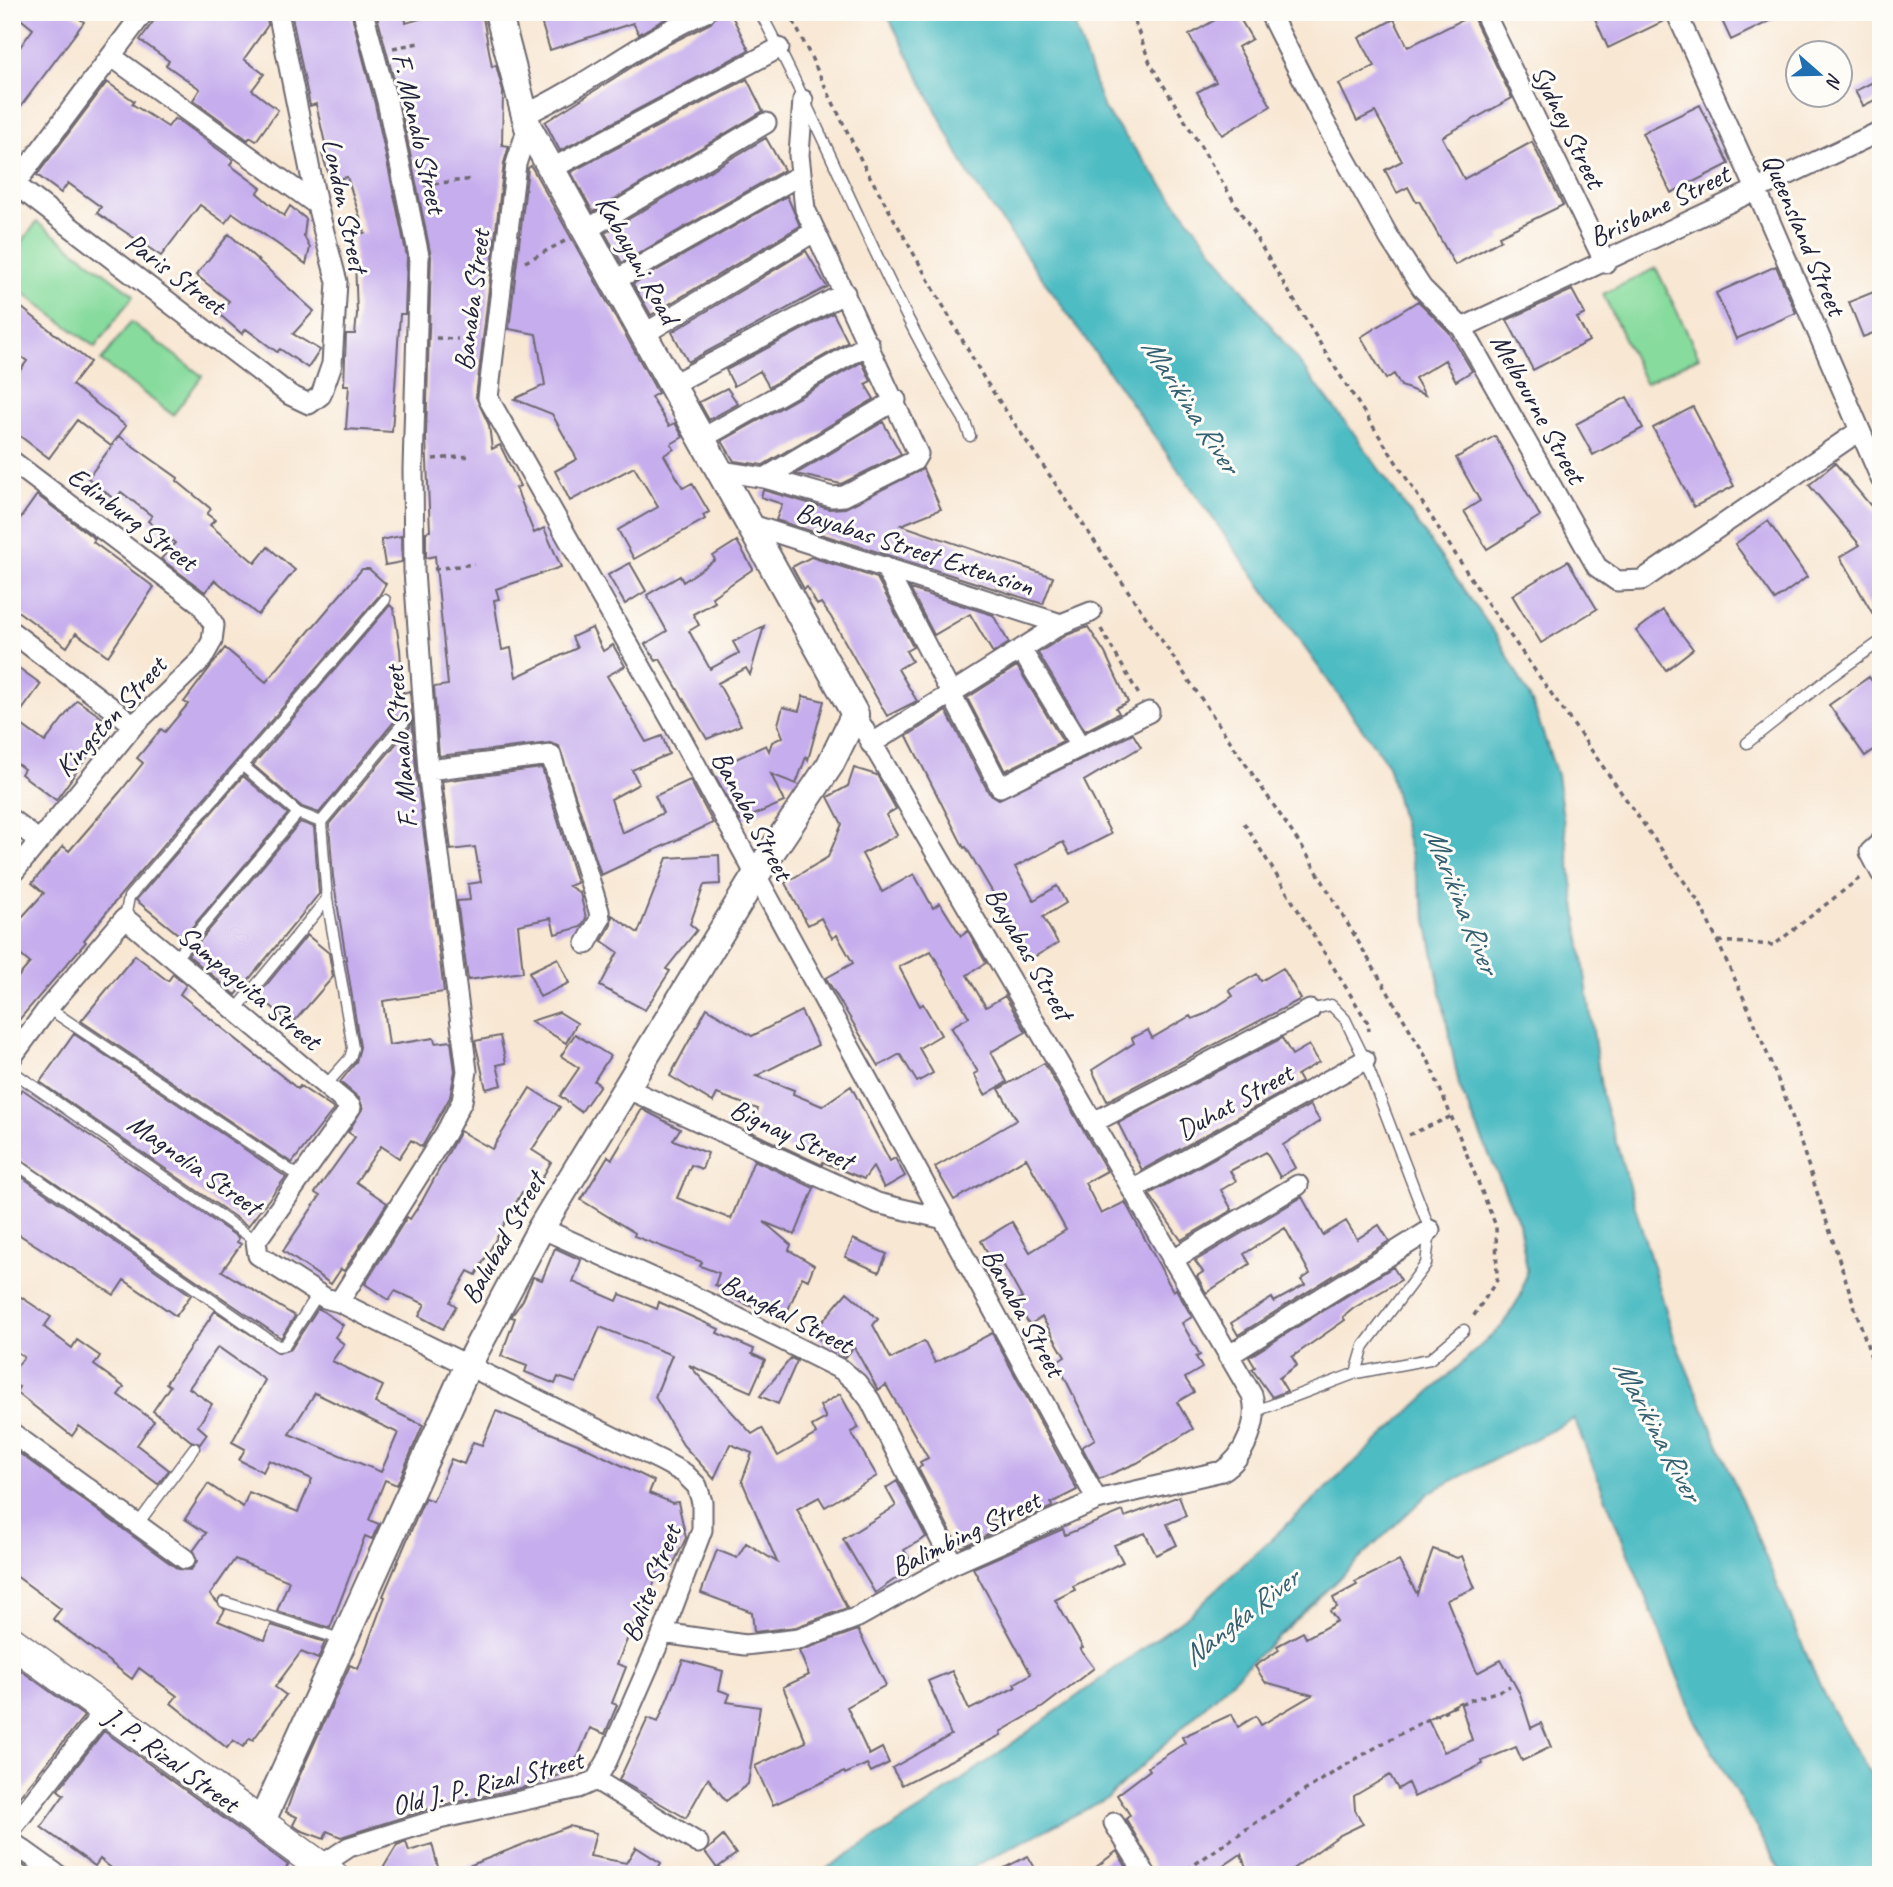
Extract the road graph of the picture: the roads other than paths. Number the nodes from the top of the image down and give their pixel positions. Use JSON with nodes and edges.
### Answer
{"nodes":[{"id":1,"x":144,"y":12,"type":"edge"},
{"id":2,"x":278,"y":12,"type":"edge"},
{"id":3,"x":363,"y":12,"type":"edge"},
{"id":4,"x":498,"y":12,"type":"edge"},
{"id":5,"x":706,"y":12,"type":"edge"},
{"id":6,"x":760,"y":12,"type":"edge"},
{"id":7,"x":1269,"y":12,"type":"edge"},
{"id":8,"x":1483,"y":12,"type":"edge"},
{"id":9,"x":1676,"y":12,"type":"edge"},
{"id":10,"x":779,"y":48,"type":"junction"},
{"id":11,"x":111,"y":56,"type":"junction"},
{"id":12,"x":803,"y":100,"type":"junction"},
{"id":13,"x":526,"y":121,"type":"junction"},
{"id":14,"x":766,"y":123,"type":"dead end"},
{"id":15,"x":1881,"y":131,"type":"edge"},
{"id":16,"x":551,"y":169,"type":"junction"},
{"id":17,"x":800,"y":176,"type":"junction"},
{"id":18,"x":13,"y":185,"type":"edge"},
{"id":19,"x":1756,"y":189,"type":"junction"},
{"id":20,"x":317,"y":205,"type":"junction"},
{"id":21,"x":586,"y":230,"type":"junction"},
{"id":22,"x":814,"y":232,"type":"junction"},
{"id":23,"x":1605,"y":263,"type":"junction"},
{"id":24,"x":614,"y":281,"type":"junction"},
{"id":25,"x":845,"y":293,"type":"junction"},
{"id":26,"x":1462,"y":328,"type":"junction"},
{"id":27,"x":644,"y":334,"type":"junction"},
{"id":28,"x":869,"y":344,"type":"junction"},
{"id":29,"x":673,"y":384,"type":"junction"},
{"id":30,"x":896,"y":400,"type":"junction"},
{"id":31,"x":309,"y":404,"type":"joint"},
{"id":32,"x":1859,"y":431,"type":"junction"},
{"id":33,"x":970,"y":436,"type":"dead end"},
{"id":34,"x":703,"y":438,"type":"junction"},
{"id":35,"x":12,"y":461,"type":"edge"},
{"id":36,"x":721,"y":471,"type":"junction"},
{"id":37,"x":765,"y":478,"type":"junction"},
{"id":38,"x":1881,"y":478,"type":"edge"},
{"id":39,"x":752,"y":525,"type":"junction"},
{"id":40,"x":885,"y":567,"type":"junction"},
{"id":41,"x":385,"y":600,"type":"dead end"},
{"id":42,"x":1091,"y":612,"type":"road end"},
{"id":43,"x":1061,"y":624,"type":"junction"},
{"id":44,"x":214,"y":625,"type":"joint"},
{"id":45,"x":12,"y":632,"type":"edge"},
{"id":46,"x":1881,"y":641,"type":"edge"},
{"id":47,"x":1022,"y":651,"type":"junction"},
{"id":48,"x":951,"y":693,"type":"junction"},
{"id":49,"x":1149,"y":712,"type":"road end"},
{"id":50,"x":855,"y":714,"type":"junction"},
{"id":51,"x":404,"y":722,"type":"dead end"},
{"id":52,"x":134,"y":725,"type":"junction"},
{"id":53,"x":1747,"y":743,"type":"dead end"},
{"id":54,"x":871,"y":744,"type":"junction"},
{"id":55,"x":1080,"y":746,"type":"junction"},
{"id":56,"x":242,"y":765,"type":"junction"},
{"id":57,"x":428,"y":770,"type":"junction"},
{"id":58,"x":298,"y":813,"type":"junction"},
{"id":59,"x":12,"y":820,"type":"edge"},
{"id":60,"x":321,"y":822,"type":"junction"},
{"id":61,"x":38,"y":839,"type":"junction"},
{"id":62,"x":1881,"y":842,"type":"edge"},
{"id":63,"x":1879,"y":869,"type":"edge"},
{"id":64,"x":12,"y":874,"type":"edge"},
{"id":65,"x":754,"y":878,"type":"junction"},
{"id":66,"x":327,"y":899,"type":"junction"},
{"id":67,"x":125,"y":918,"type":"junction"},
{"id":68,"x":586,"y":944,"type":"dead end"},
{"id":69,"x":174,"y":960,"type":"junction"},
{"id":70,"x":48,"y":1008,"type":"junction"},
{"id":71,"x":1310,"y":1010,"type":"joint"},
{"id":72,"x":234,"y":1012,"type":"junction"},
{"id":73,"x":12,"y":1057,"type":"edge"},
{"id":74,"x":1365,"y":1060,"type":"junction"},
{"id":75,"x":12,"y":1071,"type":"edge"},
{"id":76,"x":324,"y":1086,"type":"junction"},
{"id":77,"x":626,"y":1088,"type":"junction"},
{"id":78,"x":1092,"y":1123,"type":"junction"},
{"id":79,"x":12,"y":1161,"type":"edge"},
{"id":80,"x":300,"y":1177,"type":"junction"},
{"id":81,"x":1298,"y":1185,"type":"dead end"},
{"id":82,"x":1132,"y":1190,"type":"junction"},
{"id":83,"x":940,"y":1218,"type":"junction"},
{"id":84,"x":541,"y":1228,"type":"junction"},
{"id":85,"x":1430,"y":1230,"type":"junction"},
{"id":86,"x":256,"y":1241,"type":"junction"},
{"id":87,"x":1172,"y":1260,"type":"junction"},
{"id":88,"x":318,"y":1294,"type":"junction"},
{"id":89,"x":339,"y":1302,"type":"junction"},
{"id":90,"x":1464,"y":1330,"type":"road end"},
{"id":91,"x":1228,"y":1356,"type":"junction"},
{"id":92,"x":468,"y":1365,"type":"junction"},
{"id":93,"x":1356,"y":1373,"type":"junction"},
{"id":94,"x":1256,"y":1411,"type":"junction"},
{"id":95,"x":12,"y":1433,"type":"edge"},
{"id":96,"x":194,"y":1448,"type":"dead end"},
{"id":97,"x":1097,"y":1500,"type":"junction"},
{"id":98,"x":137,"y":1525,"type":"junction"},
{"id":99,"x":185,"y":1559,"type":"dead end"},
{"id":100,"x":953,"y":1564,"type":"junction"},
{"id":101,"x":224,"y":1602,"type":"dead end"},
{"id":102,"x":663,"y":1633,"type":"junction"},
{"id":103,"x":344,"y":1640,"type":"junction"},
{"id":104,"x":12,"y":1642,"type":"edge"},
{"id":105,"x":105,"y":1710,"type":"junction"},
{"id":106,"x":596,"y":1780,"type":"junction"},
{"id":107,"x":261,"y":1823,"type":"junction"},
{"id":108,"x":1114,"y":1823,"type":"dead end"},
{"id":109,"x":12,"y":1828,"type":"edge"},
{"id":110,"x":12,"y":1842,"type":"edge"},
{"id":111,"x":698,"y":1843,"type":"dead end"},
{"id":112,"x":325,"y":1873,"type":"edge"},
{"id":113,"x":58,"y":1875,"type":"edge"},
{"id":114,"x":1146,"y":1875,"type":"edge"}],
"edges":[{"from":1,"to":11,"type":"street"},
{"from":2,"to":20,"type":"street","name":"London Street"},
{"from":3,"to":57,"type":"street","name":"F. Manalo Street"},
{"from":4,"to":13,"type":"street","name":"Kabayani Road"},
{"from":5,"to":13,"type":"street"},
{"from":6,"to":10,"type":"lane"},
{"from":7,"to":26,"type":"street","name":"Melbourne Street"},
{"from":8,"to":23,"type":"street","name":"Sydney Street"},
{"from":9,"to":19,"type":"street","name":"Queensland Street"},
{"from":10,"to":12,"type":"lane"},
{"from":10,"to":16,"type":"street"},
{"from":11,"to":18,"type":"street"},
{"from":11,"to":20,"type":"street"},
{"from":12,"to":17,"type":"street"},
{"from":12,"to":33,"type":"lane"},
{"from":13,"to":16,"type":"street","name":"Kabayani Road"},
{"from":13,"to":65,"type":"street","name":"Banaba Street"},
{"from":14,"to":21,"type":"street"},
{"from":15,"to":19,"type":"street","name":"Brisbane Street"},
{"from":16,"to":21,"type":"street","name":"Kabayani Road"},
{"from":17,"to":22,"type":"street"},
{"from":17,"to":24,"type":"street"},
{"from":18,"to":31,"type":"street","name":"Paris Street"},
{"from":19,"to":23,"type":"street","name":"Brisbane Street"},
{"from":19,"to":32,"type":"street","name":"Queensland Street"},
{"from":20,"to":31,"type":"street","name":"London Street"},
{"from":21,"to":24,"type":"street","name":"Kabayani Road"},
{"from":22,"to":25,"type":"street"},
{"from":22,"to":27,"type":"street"},
{"from":23,"to":26,"type":"street","name":"Brisbane Street"},
{"from":24,"to":27,"type":"street","name":"Kabayani Road"},
{"from":25,"to":28,"type":"street"},
{"from":25,"to":29,"type":"street"},
{"from":26,"to":32,"type":"street","name":"Melbourne Street"},
{"from":27,"to":29,"type":"street","name":"Kabayani Road"},
{"from":28,"to":30,"type":"street"},
{"from":28,"to":34,"type":"street"},
{"from":29,"to":34,"type":"street","name":"Kabayani Road"},
{"from":30,"to":37,"type":"street"},
{"from":30,"to":37,"type":"street"},
{"from":32,"to":38,"type":"street","name":"Queensland Street"},
{"from":34,"to":36,"type":"street","name":"Kabayani Road"},
{"from":35,"to":44,"type":"street","name":"Edinburg Street"},
{"from":36,"to":37,"type":"street"},
{"from":36,"to":39,"type":"street","name":"Kabayani Road"},
{"from":39,"to":40,"type":"street","name":"Bayabas Street Extension"},
{"from":39,"to":50,"type":"street","name":"Bayabas Street"},
{"from":40,"to":43,"type":"street","name":"Bayabas Street Extension"},
{"from":40,"to":48,"type":"street"},
{"from":41,"to":56,"type":"lane"},
{"from":42,"to":43,"type":"street"},
{"from":43,"to":47,"type":"street"},
{"from":44,"to":52,"type":"street","name":"Kingston Street"},
{"from":45,"to":52,"type":"street"},
{"from":46,"to":53,"type":"lane"},
{"from":47,"to":48,"type":"street"},
{"from":47,"to":55,"type":"street"},
{"from":48,"to":54,"type":"street"},
{"from":48,"to":55,"type":"street"},
{"from":49,"to":55,"type":"street"},
{"from":50,"to":54,"type":"street","name":"Bayabas Street"},
{"from":50,"to":65,"type":"street","name":"Balubad Street"},
{"from":51,"to":60,"type":"lane"},
{"from":52,"to":61,"type":"street","name":"Kingston Street"},
{"from":54,"to":78,"type":"street","name":"Bayabas Street"},
{"from":56,"to":58,"type":"lane"},
{"from":56,"to":67,"type":"lane"},
{"from":57,"to":68,"type":"street"},
{"from":57,"to":89,"type":"street","name":"F. Manalo Street"},
{"from":58,"to":60,"type":"lane"},
{"from":58,"to":69,"type":"lane"},
{"from":59,"to":61,"type":"street"},
{"from":60,"to":66,"type":"lane"},
{"from":61,"to":64,"type":"street","name":"Kingston Street"},
{"from":62,"to":63,"type":"street"},
{"from":65,"to":77,"type":"street","name":"Balubad Street"},
{"from":65,"to":83,"type":"street","name":"Banaba Street"},
{"from":66,"to":72,"type":"lane"},
{"from":66,"to":76,"type":"lane"},
{"from":67,"to":69,"type":"street","name":"Sampaguita Street"},
{"from":67,"to":70,"type":"street"},
{"from":69,"to":72,"type":"street","name":"Sampaguita Street"},
{"from":70,"to":73,"type":"street"},
{"from":70,"to":80,"type":"lane"},
{"from":71,"to":74,"type":"lane"},
{"from":71,"to":78,"type":"street"},
{"from":72,"to":76,"type":"street","name":"Sampaguita Street"},
{"from":74,"to":82,"type":"street","name":"Duhat Street"},
{"from":74,"to":85,"type":"lane"},
{"from":75,"to":86,"type":"lane","name":"Magnolia Street"},
{"from":76,"to":80,"type":"street","name":"Sampaguita Street"},
{"from":77,"to":83,"type":"street","name":"Bignay Street"},
{"from":77,"to":84,"type":"street","name":"Balubad Street"},
{"from":78,"to":82,"type":"street","name":"Bayabas Street"},
{"from":79,"to":88,"type":"lane"},
{"from":80,"to":86,"type":"street","name":"Sampaguita Street"},
{"from":81,"to":87,"type":"street"},
{"from":82,"to":87,"type":"street","name":"Bayabas Street"},
{"from":83,"to":97,"type":"street","name":"Banaba Street"},
{"from":84,"to":92,"type":"street","name":"Balubad Street"},
{"from":84,"to":100,"type":"street","name":"Bangkal Street"},
{"from":85,"to":91,"type":"street"},
{"from":85,"to":93,"type":"lane"},
{"from":86,"to":88,"type":"street","name":"Magnolia Street"},
{"from":87,"to":91,"type":"street","name":"Bayabas Street"},
{"from":88,"to":89,"type":"street","name":"Magnolia Street"},
{"from":89,"to":92,"type":"street"},
{"from":90,"to":93,"type":"lane"},
{"from":91,"to":94,"type":"street","name":"Bayabas Street"},
{"from":92,"to":102,"type":"street","name":"Balite Street"},
{"from":92,"to":103,"type":"street","name":"Balubad Street"},
{"from":93,"to":94,"type":"lane"},
{"from":94,"to":97,"type":"street","name":"Balimbing Street"},
{"from":95,"to":98,"type":"street"},
{"from":96,"to":98,"type":"lane"},
{"from":97,"to":100,"type":"street","name":"Balimbing Street"},
{"from":98,"to":99,"type":"street"},
{"from":100,"to":102,"type":"street","name":"Balimbing Street"},
{"from":101,"to":103,"type":"lane"},
{"from":102,"to":106,"type":"street","name":"Balite Street"},
{"from":103,"to":107,"type":"street","name":"Balubad Street"},
{"from":104,"to":105,"type":"main road","name":"J. P. Rizal Street"},
{"from":105,"to":107,"type":"main road","name":"J. P. Rizal Street"},
{"from":105,"to":109,"type":"street"},
{"from":106,"to":111,"type":"street","name":"Old J. P. Rizal Street"},
{"from":106,"to":112,"type":"street","name":"Old J. P. Rizal Street"},
{"from":107,"to":112,"type":"main road","name":"J. P. Rizal Street"},
{"from":108,"to":114,"type":"street"},
{"from":110,"to":113,"type":"street"}]}
